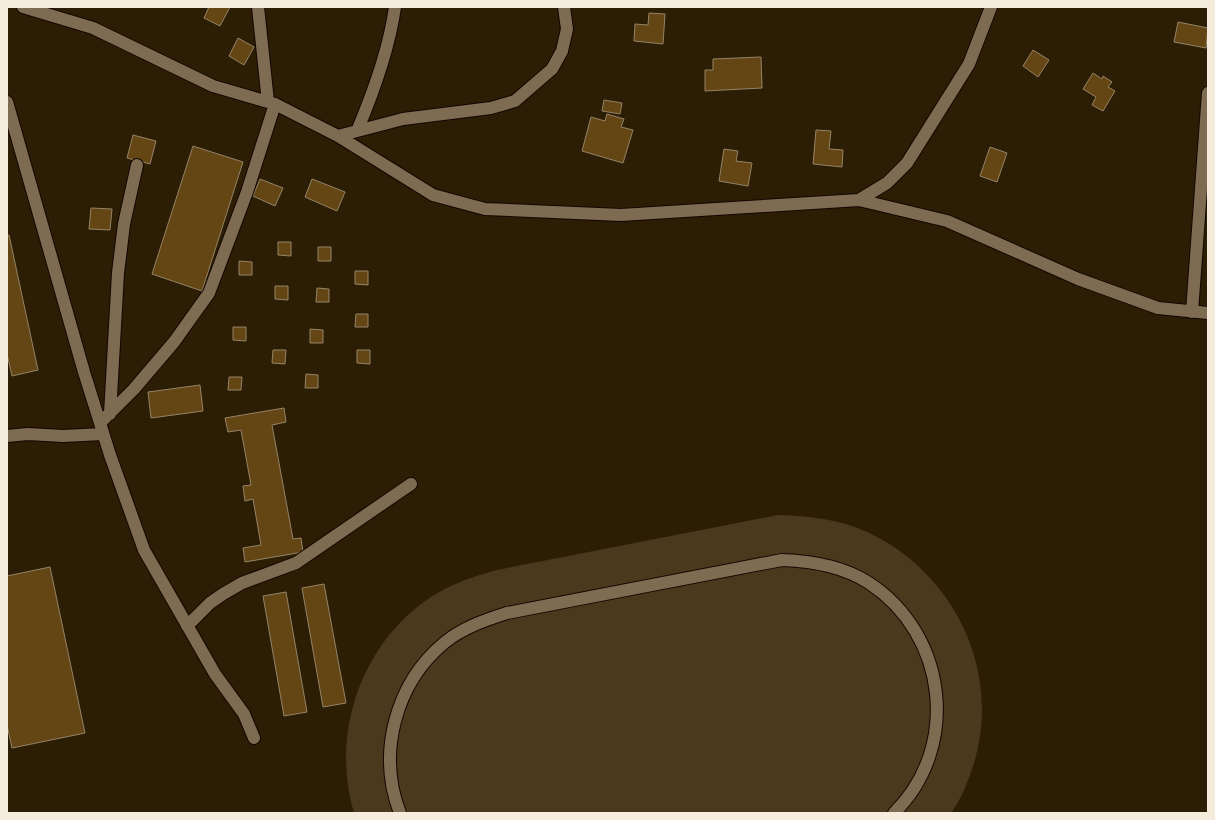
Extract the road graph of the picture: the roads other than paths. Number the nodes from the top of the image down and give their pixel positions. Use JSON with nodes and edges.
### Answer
{"nodes":[{"id":1,"x":23,"y":7,"type":"edge"},
{"id":2,"x":258,"y":7,"type":"edge"},
{"id":3,"x":394,"y":7,"type":"edge"},
{"id":4,"x":564,"y":7,"type":"edge"},
{"id":5,"x":991,"y":7,"type":"edge"},
{"id":6,"x":1208,"y":93,"type":"edge"},
{"id":7,"x":7,"y":102,"type":"edge"},
{"id":8,"x":272,"y":103,"type":"junction"},
{"id":9,"x":357,"y":131,"type":"junction"},
{"id":10,"x":338,"y":136,"type":"junction"},
{"id":11,"x":137,"y":165,"type":"dead end"},
{"id":12,"x":859,"y":200,"type":"junction"},
{"id":13,"x":1192,"y":312,"type":"junction"},
{"id":14,"x":1208,"y":313,"type":"edge"},
{"id":15,"x":110,"y":414,"type":"junction"},
{"id":16,"x":102,"y":429,"type":"junction"},
{"id":17,"x":7,"y":436,"type":"edge"},
{"id":18,"x":411,"y":484,"type":"dead end"},
{"id":19,"x":187,"y":626,"type":"junction"},
{"id":20,"x":254,"y":738,"type":"dead end"},
{"id":21,"x":400,"y":813,"type":"edge"},
{"id":22,"x":894,"y":813,"type":"edge"}],
"edges":[{"from":1,"to":8,"type":"street"},
{"from":2,"to":8,"type":"street"},
{"from":3,"to":9,"type":"street"},
{"from":4,"to":9,"type":"street"},
{"from":5,"to":12,"type":"street"},
{"from":6,"to":13,"type":"street"},
{"from":7,"to":16,"type":"street"},
{"from":8,"to":10,"type":"street"},
{"from":8,"to":15,"type":"street"},
{"from":9,"to":10,"type":"street"},
{"from":10,"to":12,"type":"street"},
{"from":11,"to":15,"type":"street"},
{"from":12,"to":13,"type":"street"},
{"from":13,"to":14,"type":"street"},
{"from":15,"to":16,"type":"street"},
{"from":16,"to":17,"type":"street"},
{"from":16,"to":19,"type":"street"},
{"from":18,"to":19,"type":"street"},
{"from":19,"to":20,"type":"street"},
{"from":21,"to":22,"type":"street"}]}
